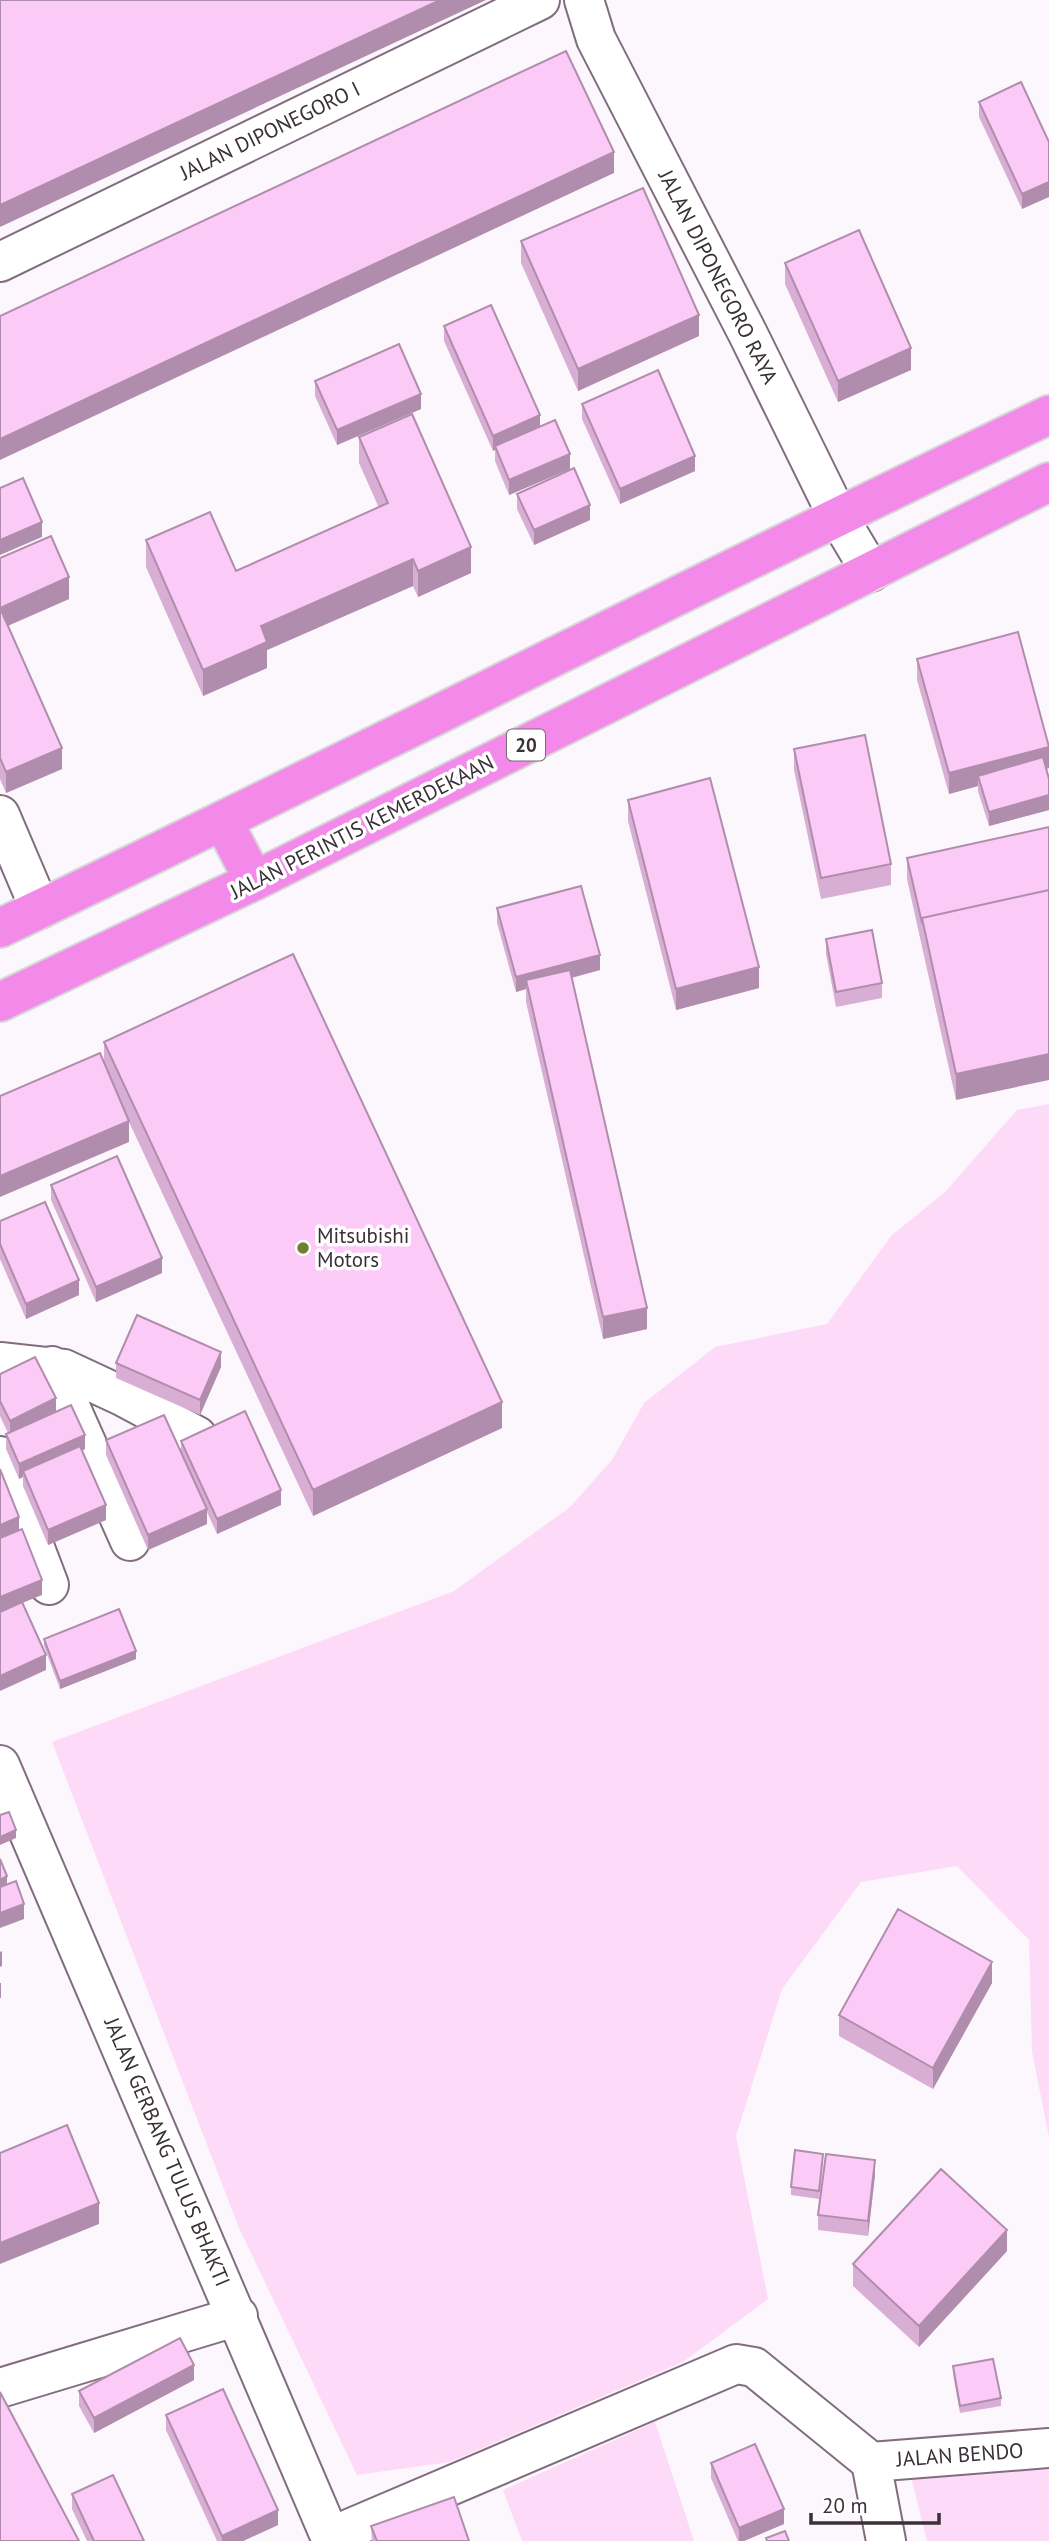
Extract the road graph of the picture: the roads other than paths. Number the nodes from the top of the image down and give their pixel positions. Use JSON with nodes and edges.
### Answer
{"nodes":[{"id":1,"x":540,"y":0,"type":"edge"},
{"id":2,"x":564,"y":0,"type":"edge"},
{"id":3,"x":584,"y":0,"type":"edge"},
{"id":4,"x":596,"y":39,"type":"junction"},
{"id":5,"x":0,"y":262,"type":"edge"},
{"id":6,"x":1049,"y":415,"type":"edge"},
{"id":7,"x":1049,"y":482,"type":"edge"},
{"id":8,"x":837,"y":515,"type":"junction"},
{"id":9,"x":872,"y":572,"type":"junction"},
{"id":10,"x":0,"y":815,"type":"edge"},
{"id":11,"x":224,"y":823,"type":"junction"},
{"id":12,"x":254,"y":881,"type":"junction"},
{"id":13,"x":40,"y":909,"type":"junction"},
{"id":14,"x":0,"y":928,"type":"edge"},
{"id":15,"x":0,"y":1002,"type":"edge"},
{"id":16,"x":0,"y":1362,"type":"edge"},
{"id":17,"x":52,"y":1366,"type":"junction"},
{"id":18,"x":197,"y":1436,"type":"edge"},
{"id":19,"x":0,"y":1456,"type":"edge"},
{"id":20,"x":130,"y":1541,"type":"dead end"},
{"id":21,"x":49,"y":1585,"type":"dead end"},
{"id":22,"x":0,"y":1765,"type":"edge"},
{"id":23,"x":238,"y":2316,"type":"junction"},
{"id":24,"x":0,"y":2388,"type":"edge"},
{"id":25,"x":1049,"y":2448,"type":"edge"},
{"id":26,"x":871,"y":2462,"type":"junction"},
{"id":27,"x":331,"y":2539,"type":"edge"},
{"id":28,"x":886,"y":2541,"type":"edge"}],
"edges":[{"from":1,"to":5,"type":"street","name":"JALAN DIPONEGORO I"},
{"from":2,"to":4,"type":"street","name":"JALAN DIPONEGORO RAYA"},
{"from":3,"to":4,"type":"street","name":"JALAN DIPONEGORO RAYA"},
{"from":4,"to":8,"type":"street","name":"JALAN DIPONEGORO RAYA"},
{"from":6,"to":8,"type":"highway"},
{"from":7,"to":9,"type":"highway","name":"JALAN PERINTIS KEMERDEKAAN","number":"20"},
{"from":8,"to":9,"type":"street"},
{"from":8,"to":11,"type":"highway"},
{"from":9,"to":12,"type":"highway","name":"JALAN PERINTIS KEMERDEKAAN","number":"20"},
{"from":10,"to":13,"type":"street"},
{"from":11,"to":12,"type":"highway"},
{"from":11,"to":13,"type":"highway"},
{"from":12,"to":15,"type":"highway","name":"JALAN PERINTIS KEMERDEKAAN","number":"20"},
{"from":13,"to":14,"type":"highway"},
{"from":16,"to":17,"type":"street"},
{"from":17,"to":18,"type":"street"},
{"from":17,"to":20,"type":"street"},
{"from":19,"to":21,"type":"street"},
{"from":22,"to":23,"type":"street","name":"JALAN GERBANG TULUS BHAKTI"},
{"from":23,"to":24,"type":"street"},
{"from":23,"to":27,"type":"street","name":"JALAN GERBANG TULUS BHAKTI"},
{"from":25,"to":26,"type":"street","name":"JALAN BENDO"},
{"from":26,"to":27,"type":"street"},
{"from":26,"to":28,"type":"street"}]}
